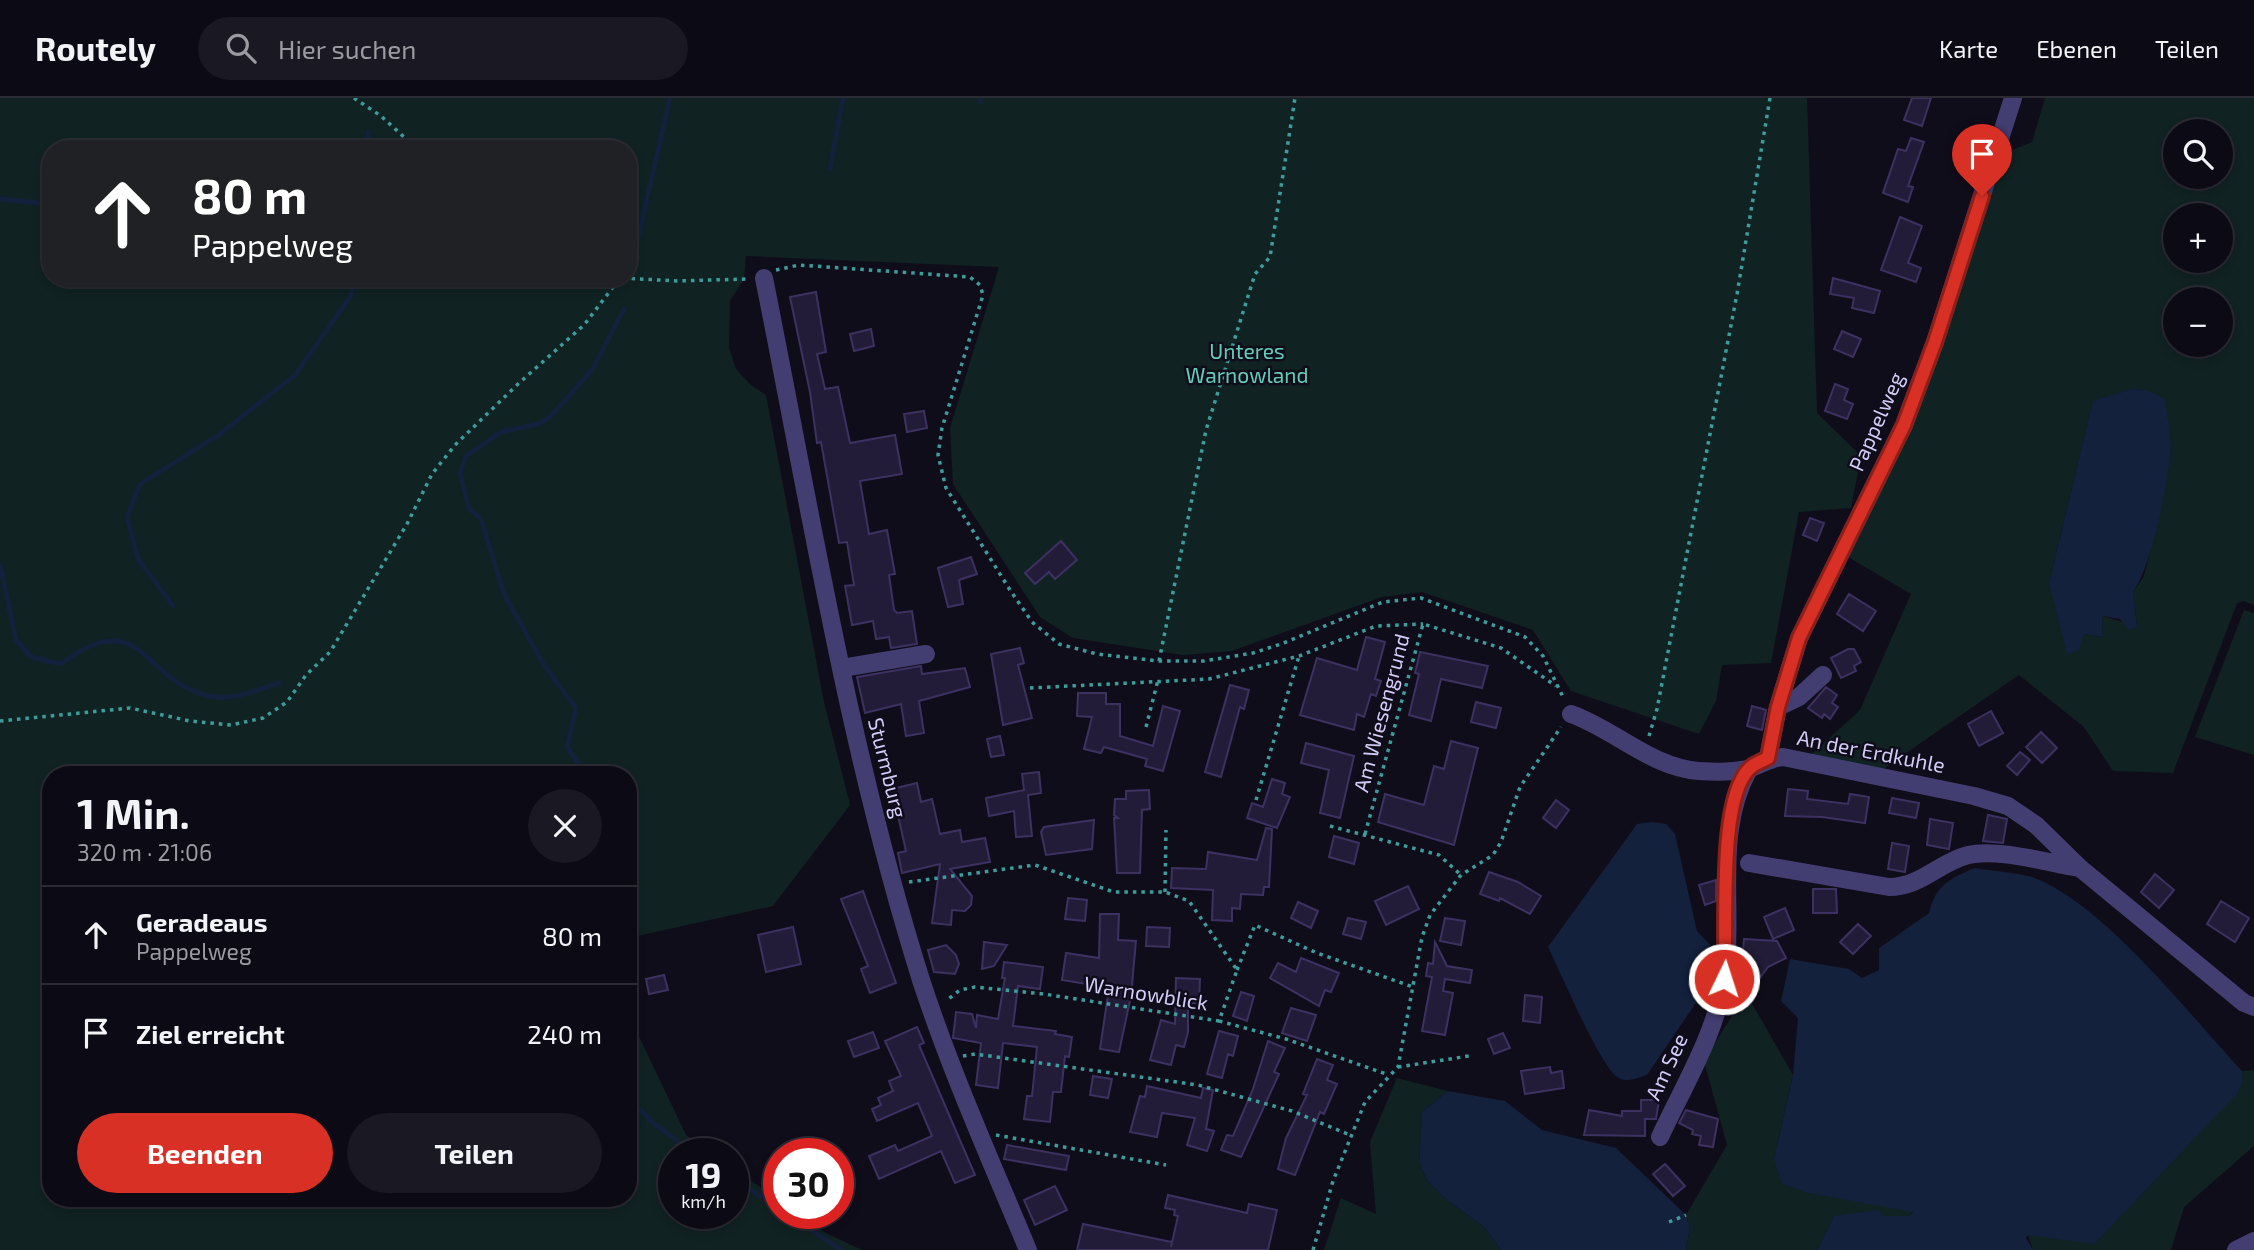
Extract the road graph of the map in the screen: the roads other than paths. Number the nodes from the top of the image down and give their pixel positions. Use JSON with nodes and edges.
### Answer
{"nodes":[{"id":1,"x":2013,"y":98,"type":"edge"},
{"id":2,"x":764,"y":278,"type":"road end"},
{"id":3,"x":926,"y":654,"type":"dead end"},
{"id":4,"x":842,"y":668,"type":"junction"},
{"id":5,"x":1823,"y":675,"type":"dead end"},
{"id":6,"x":1778,"y":707,"type":"junction"},
{"id":7,"x":1571,"y":714,"type":"road end"},
{"id":8,"x":1768,"y":758,"type":"junction"},
{"id":9,"x":1749,"y":769,"type":"junction"},
{"id":10,"x":1749,"y":863,"type":"dead end"},
{"id":11,"x":2080,"y":868,"type":"junction"},
{"id":12,"x":2251,"y":1001,"type":"edge"},
{"id":13,"x":1660,"y":1137,"type":"dead end"},
{"id":14,"x":2254,"y":1241,"type":"edge"},
{"id":15,"x":1028,"y":1250,"type":"edge"},
{"id":16,"x":2236,"y":1250,"type":"edge"}],
"edges":[{"from":1,"to":6,"type":"street","name":"Pappelweg"},
{"from":2,"to":4,"type":"street","name":"Sturmburg"},
{"from":3,"to":4,"type":"street"},
{"from":4,"to":15,"type":"street","name":"Sturmburg"},
{"from":5,"to":6,"type":"street"},
{"from":6,"to":8,"type":"street","name":"Pappelweg"},
{"from":7,"to":9,"type":"street","name":"An der Erdkuhle"},
{"from":8,"to":9,"type":"street","name":"An der Erdkuhle"},
{"from":8,"to":11,"type":"street","name":"An der Erdkuhle"},
{"from":9,"to":13,"type":"street","name":"Am See"},
{"from":10,"to":11,"type":"street"},
{"from":11,"to":12,"type":"street","name":"An der Erdkuhle"},
{"from":14,"to":16,"type":"street"}]}
